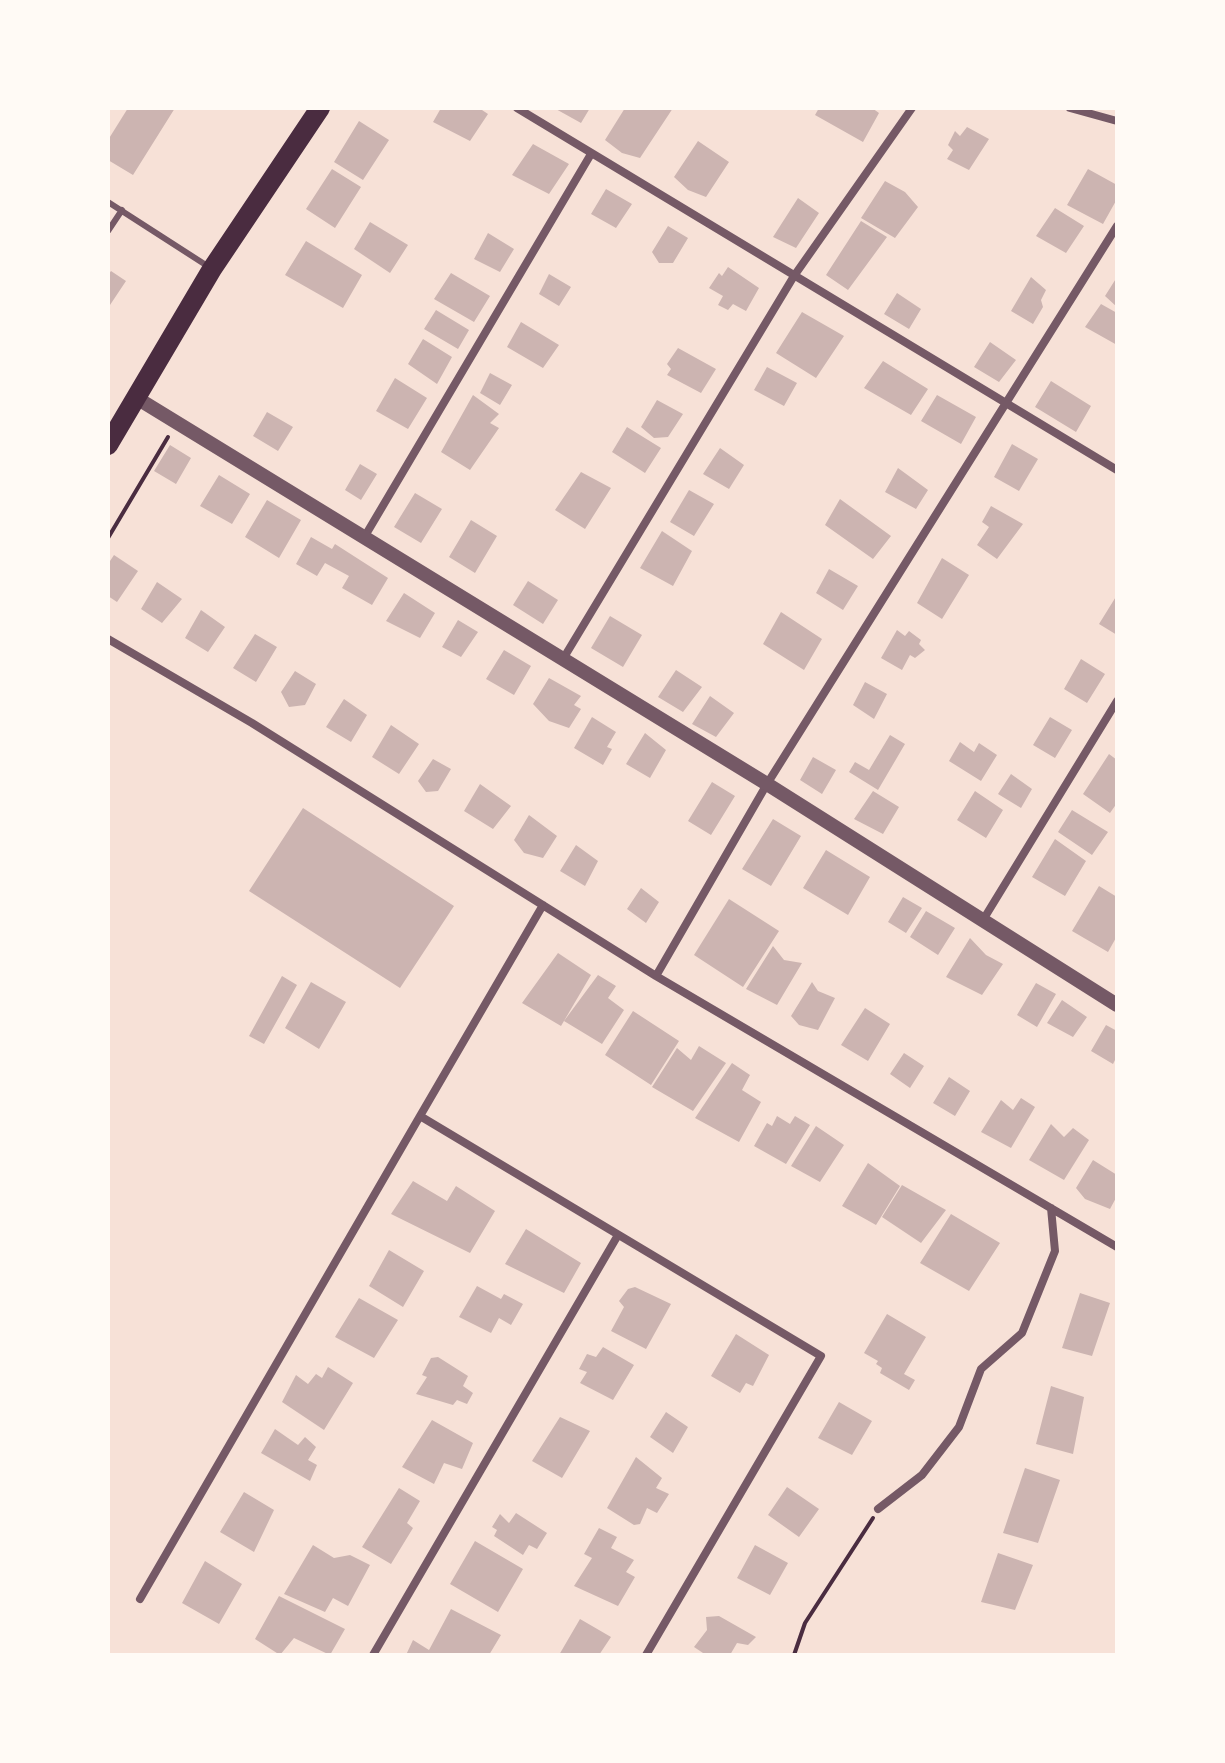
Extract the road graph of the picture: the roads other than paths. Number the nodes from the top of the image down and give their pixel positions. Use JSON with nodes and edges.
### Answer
{"nodes":[{"id":1,"x":320,"y":108,"type":"edge"},
{"id":2,"x":517,"y":108,"type":"edge"},
{"id":3,"x":912,"y":108,"type":"edge"},
{"id":4,"x":1070,"y":108,"type":"edge"},
{"id":5,"x":1117,"y":121,"type":"edge"},
{"id":6,"x":591,"y":154,"type":"junction"},
{"id":7,"x":108,"y":202,"type":"edge"},
{"id":8,"x":122,"y":210,"type":"junction"},
{"id":9,"x":1117,"y":226,"type":"edge"},
{"id":10,"x":108,"y":231,"type":"edge"},
{"id":11,"x":212,"y":269,"type":"junction"},
{"id":12,"x":794,"y":276,"type":"junction"},
{"id":13,"x":135,"y":397,"type":"junction"},
{"id":14,"x":1003,"y":402,"type":"junction"},
{"id":15,"x":108,"y":445,"type":"edge"},
{"id":16,"x":1117,"y":470,"type":"edge"},
{"id":17,"x":365,"y":536,"type":"junction"},
{"id":18,"x":108,"y":639,"type":"edge"},
{"id":19,"x":563,"y":659,"type":"junction"},
{"id":20,"x":1117,"y":701,"type":"edge"},
{"id":21,"x":767,"y":784,"type":"junction"},
{"id":22,"x":543,"y":905,"type":"junction"},
{"id":23,"x":982,"y":921,"type":"junction"},
{"id":24,"x":656,"y":976,"type":"junction"},
{"id":25,"x":1117,"y":1005,"type":"edge"},
{"id":26,"x":420,"y":1116,"type":"junction"},
{"id":27,"x":1051,"y":1208,"type":"junction"},
{"id":28,"x":618,"y":1235,"type":"junction"},
{"id":29,"x":1117,"y":1247,"type":"edge"},
{"id":30,"x":878,"y":1509,"type":"road end"},
{"id":31,"x":140,"y":1599,"type":"dead end"},
{"id":32,"x":373,"y":1655,"type":"edge"},
{"id":33,"x":646,"y":1655,"type":"edge"}],
"edges":[{"from":1,"to":11,"type":"highway"},
{"from":2,"to":6,"type":"street"},
{"from":3,"to":12,"type":"street"},
{"from":4,"to":5,"type":"street"},
{"from":6,"to":12,"type":"street"},
{"from":6,"to":17,"type":"street"},
{"from":7,"to":8,"type":"lane"},
{"from":8,"to":10,"type":"lane"},
{"from":8,"to":11,"type":"lane"},
{"from":9,"to":14,"type":"street"},
{"from":11,"to":13,"type":"highway"},
{"from":12,"to":14,"type":"street"},
{"from":12,"to":19,"type":"street"},
{"from":13,"to":15,"type":"highway"},
{"from":13,"to":17,"type":"street"},
{"from":14,"to":16,"type":"street"},
{"from":14,"to":21,"type":"street"},
{"from":17,"to":19,"type":"street"},
{"from":18,"to":22,"type":"street"},
{"from":19,"to":21,"type":"street"},
{"from":20,"to":23,"type":"street"},
{"from":21,"to":23,"type":"street"},
{"from":21,"to":24,"type":"street"},
{"from":22,"to":24,"type":"street"},
{"from":22,"to":26,"type":"street"},
{"from":23,"to":25,"type":"street"},
{"from":24,"to":27,"type":"street"},
{"from":26,"to":28,"type":"street"},
{"from":26,"to":31,"type":"street"},
{"from":27,"to":29,"type":"street"},
{"from":27,"to":30,"type":"street"},
{"from":28,"to":32,"type":"street"},
{"from":28,"to":33,"type":"street"}]}
